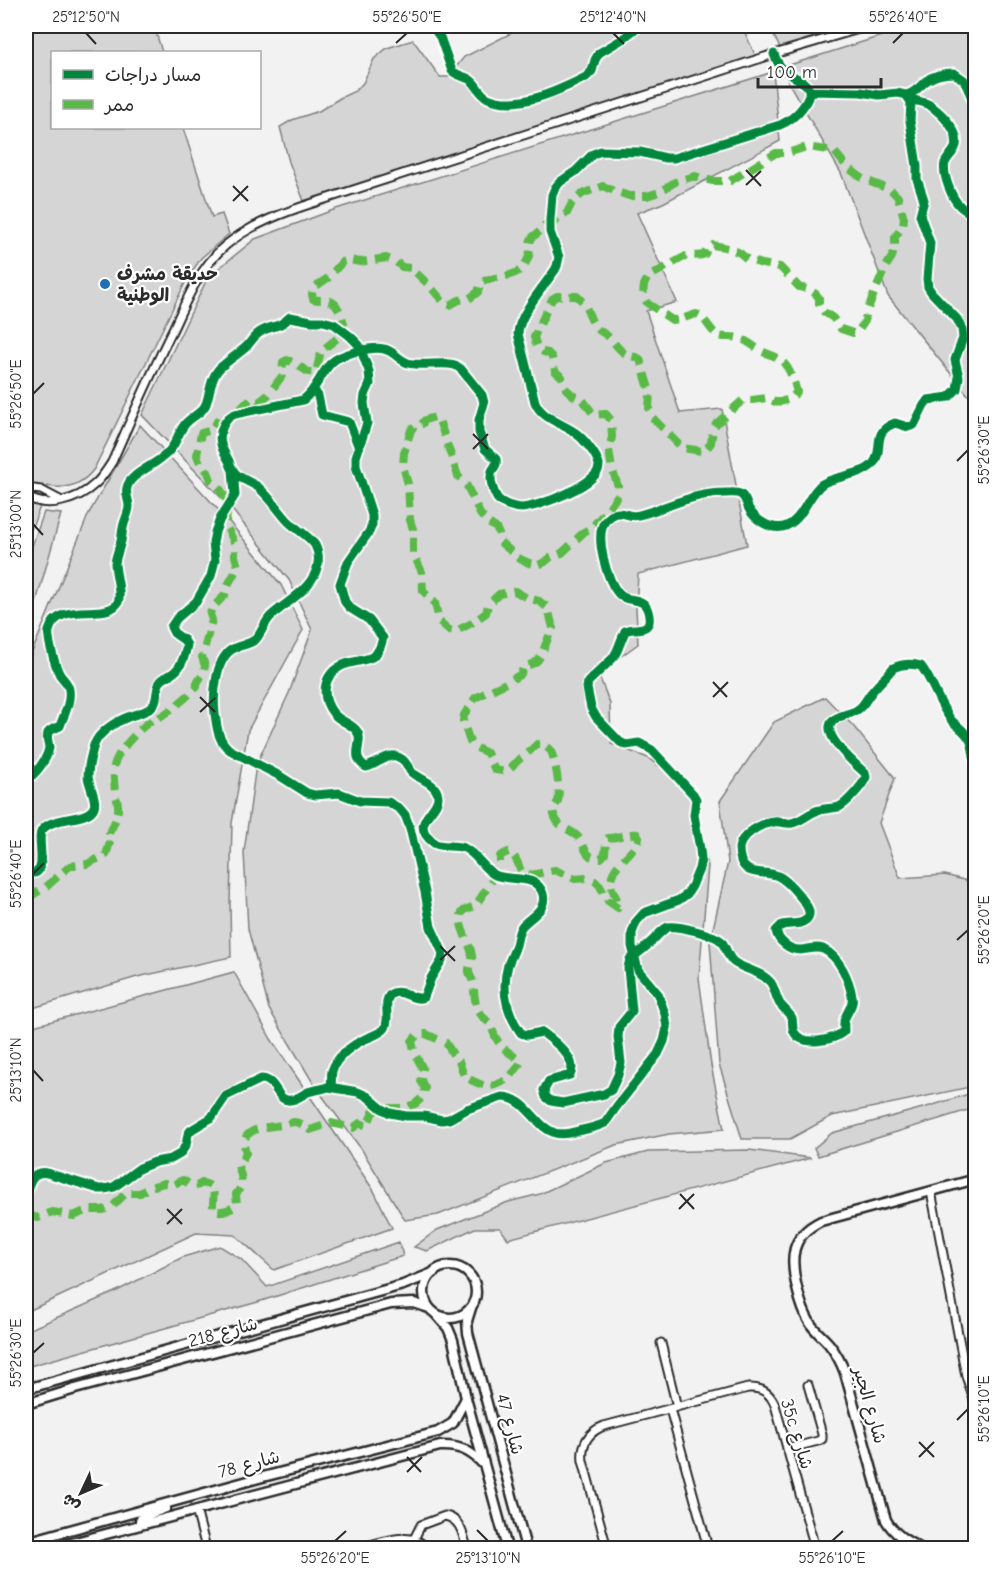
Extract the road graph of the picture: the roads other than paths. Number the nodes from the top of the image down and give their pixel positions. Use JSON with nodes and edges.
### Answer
{"nodes":[{"id":1,"x":869,"y":26,"type":"edge"},
{"id":2,"x":26,"y":488,"type":"edge"},
{"id":3,"x":26,"y":496,"type":"edge"},
{"id":4,"x":60,"y":500,"type":"junction"},
{"id":5,"x":975,"y":1179,"type":"edge"},
{"id":6,"x":931,"y":1191,"type":"junction"},
{"id":7,"x":433,"y":1273,"type":"junction"},
{"id":8,"x":471,"y":1308,"type":"junction"},
{"id":9,"x":432,"y":1311,"type":"junction"},
{"id":10,"x":661,"y":1343,"type":"dead end"},
{"id":11,"x":808,"y":1385,"type":"dead end"},
{"id":12,"x":26,"y":1389,"type":"edge"},
{"id":13,"x":466,"y":1398,"type":"junction"},
{"id":14,"x":26,"y":1404,"type":"edge"},
{"id":15,"x":975,"y":1406,"type":"edge"},
{"id":16,"x":674,"y":1408,"type":"junction"},
{"id":17,"x":788,"y":1449,"type":"junction"},
{"id":18,"x":484,"y":1465,"type":"junction"},
{"id":19,"x":172,"y":1502,"type":"junction"},
{"id":20,"x":196,"y":1510,"type":"junction"},
{"id":21,"x":90,"y":1524,"type":"junction"},
{"id":22,"x":142,"y":1524,"type":"junction"},
{"id":23,"x":414,"y":1539,"type":"junction"},
{"id":24,"x":26,"y":1542,"type":"edge"},
{"id":25,"x":44,"y":1548,"type":"edge"},
{"id":26,"x":53,"y":1548,"type":"edge"},
{"id":27,"x":206,"y":1548,"type":"edge"},
{"id":28,"x":359,"y":1548,"type":"edge"},
{"id":29,"x":427,"y":1548,"type":"edge"},
{"id":30,"x":467,"y":1548,"type":"edge"},
{"id":31,"x":507,"y":1548,"type":"edge"},
{"id":32,"x":526,"y":1548,"type":"edge"},
{"id":33,"x":607,"y":1548,"type":"edge"},
{"id":34,"x":708,"y":1548,"type":"edge"},
{"id":35,"x":815,"y":1548,"type":"edge"},
{"id":36,"x":920,"y":1548,"type":"edge"}],
"edges":[{"from":1,"to":4,"type":"street"},
{"from":2,"to":4,"type":"street"},
{"from":3,"to":4,"type":"street"},
{"from":5,"to":6,"type":"street","name":"شارع الجير"},
{"from":6,"to":15,"type":"street"},
{"from":6,"to":36,"type":"street","name":"شارع الجير"},
{"from":7,"to":8,"type":"street"},
{"from":7,"to":9,"type":"street"},
{"from":7,"to":12,"type":"street"},
{"from":8,"to":9,"type":"street"},
{"from":8,"to":32,"type":"street","name":"شارع 47"},
{"from":9,"to":13,"type":"street","name":"شارع 47"},
{"from":9,"to":14,"type":"street","name":"شارع 218"},
{"from":10,"to":16,"type":"street"},
{"from":11,"to":17,"type":"street"},
{"from":13,"to":18,"type":"street","name":"شارع 47"},
{"from":13,"to":19,"type":"street","name":"شارع 78"},
{"from":16,"to":17,"type":"street","name":"35c شارع"},
{"from":16,"to":33,"type":"street"},
{"from":16,"to":34,"type":"street"},
{"from":17,"to":35,"type":"street","name":"35c شارع"},
{"from":18,"to":20,"type":"street","name":"شارع 78"},
{"from":18,"to":31,"type":"street","name":"شارع 47"},
{"from":19,"to":21,"type":"street","name":"شارع 78"},
{"from":19,"to":22,"type":"street"},
{"from":20,"to":22,"type":"street","name":"شارع 78"},
{"from":20,"to":27,"type":"street"},
{"from":21,"to":24,"type":"street","name":"شارع 78"},
{"from":21,"to":25,"type":"street"},
{"from":22,"to":26,"type":"street","name":"شارع 78"},
{"from":23,"to":28,"type":"street"},
{"from":23,"to":29,"type":"street"},
{"from":23,"to":30,"type":"street"}]}
